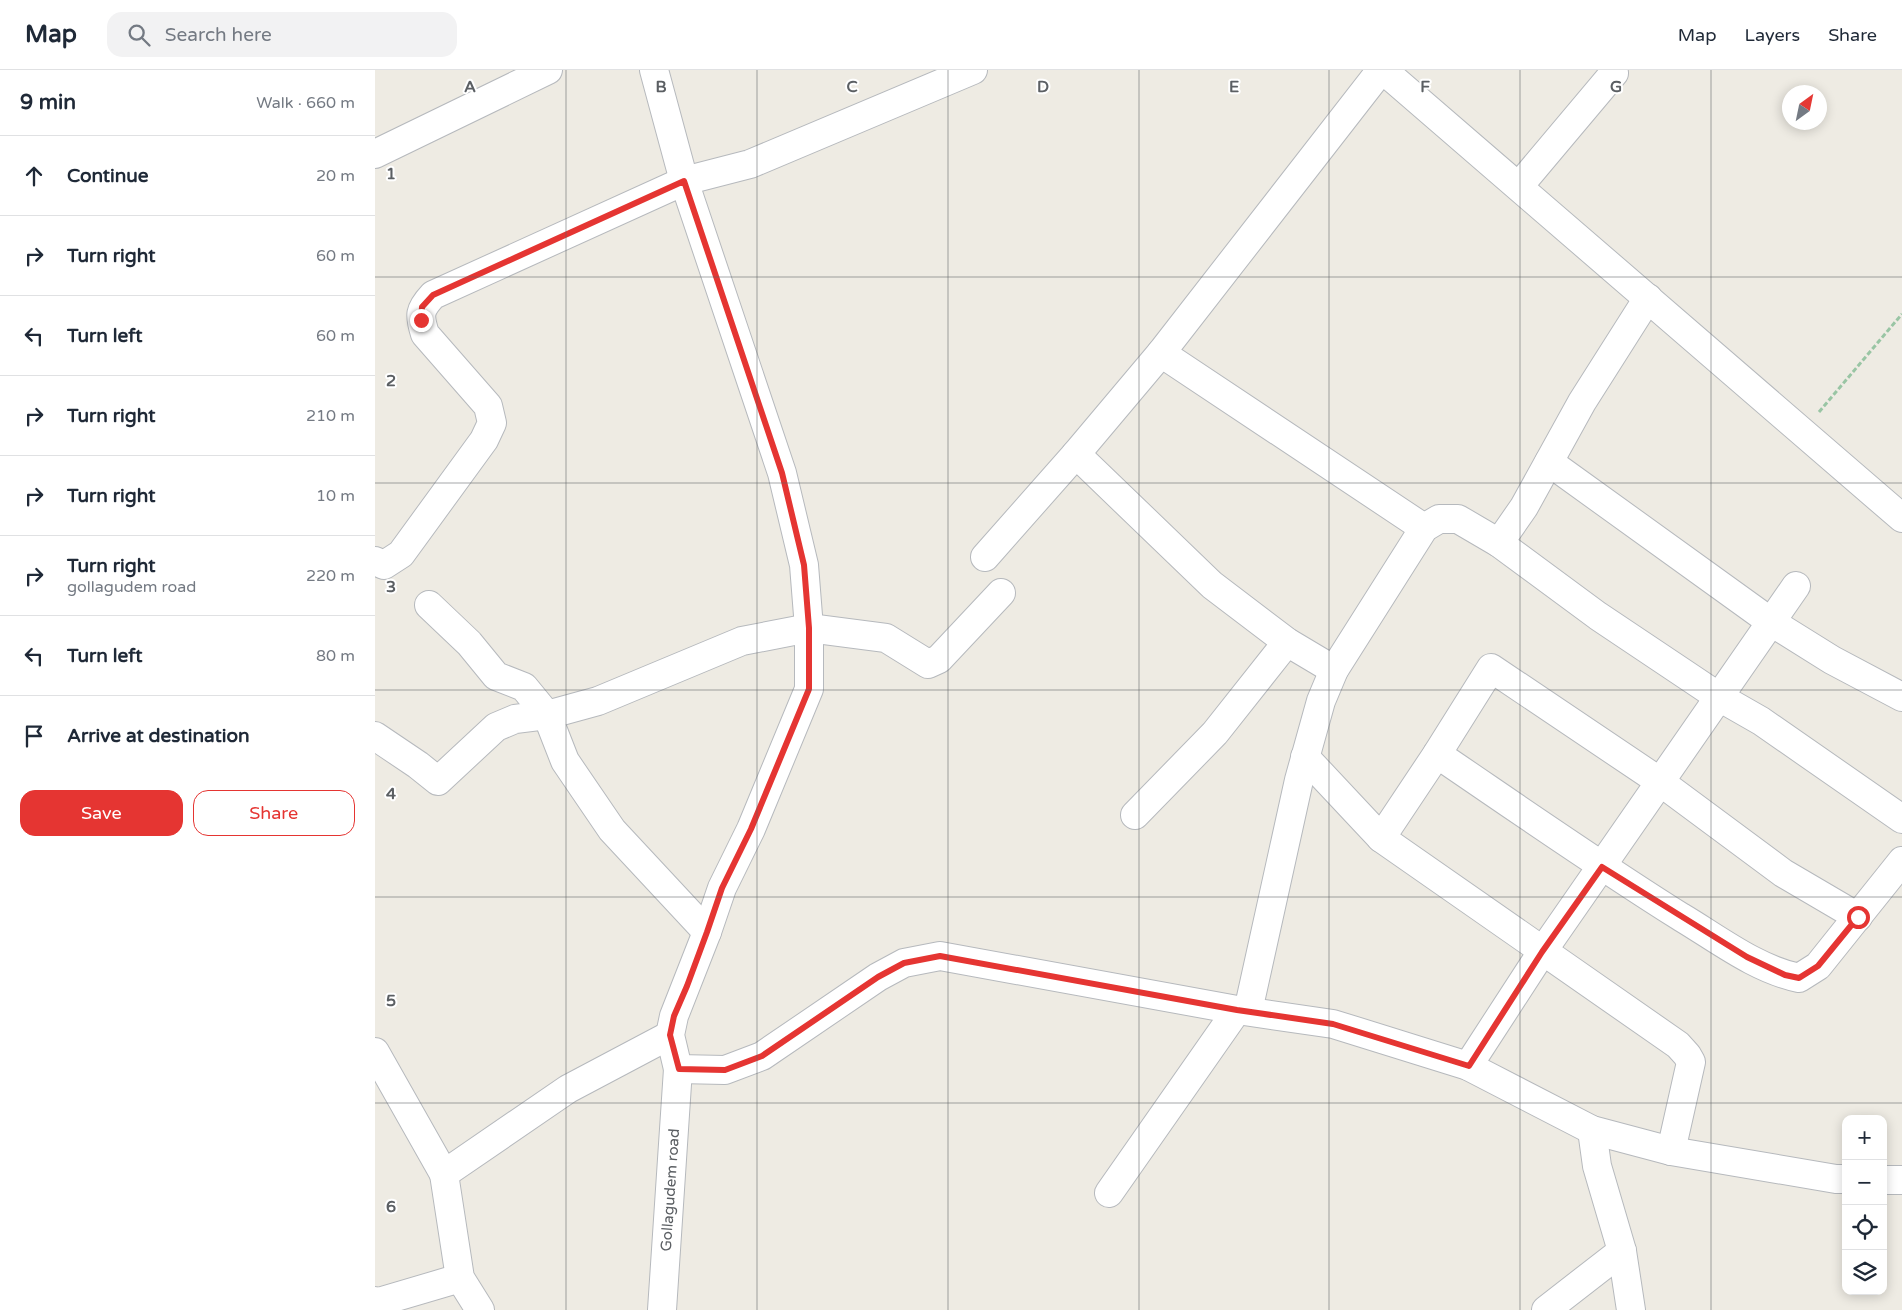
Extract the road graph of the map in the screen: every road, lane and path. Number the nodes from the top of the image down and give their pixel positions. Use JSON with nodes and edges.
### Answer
{"nodes":[{"id":1,"x":547,"y":70,"type":"edge"},
{"id":2,"x":654,"y":70,"type":"edge"},
{"id":3,"x":973,"y":70,"type":"edge"},
{"id":4,"x":1382,"y":70,"type":"edge"},
{"id":5,"x":1614,"y":73,"type":"dead end"},
{"id":6,"x":375,"y":154,"type":"edge"},
{"id":7,"x":684,"y":181,"type":"junction"},
{"id":8,"x":1519,"y":186,"type":"junction"},
{"id":9,"x":1648,"y":298,"type":"junction"},
{"id":10,"x":1902,"y":314,"type":"edge"},
{"id":11,"x":1161,"y":353,"type":"junction"},
{"id":12,"x":1803,"y":432,"type":"junction"},
{"id":13,"x":1076,"y":454,"type":"junction"},
{"id":14,"x":1549,"y":462,"type":"junction"},
{"id":15,"x":1902,"y":518,"type":"edge"},
{"id":16,"x":1424,"y":528,"type":"junction"},
{"id":17,"x":1499,"y":543,"type":"junction"},
{"id":18,"x":985,"y":558,"type":"dead end"},
{"id":19,"x":375,"y":561,"type":"edge"},
{"id":20,"x":1796,"y":586,"type":"dead end"},
{"id":21,"x":1001,"y":593,"type":"dead end"},
{"id":22,"x":429,"y":605,"type":"dead end"},
{"id":23,"x":1771,"y":622,"type":"junction"},
{"id":24,"x":809,"y":628,"type":"junction"},
{"id":25,"x":1287,"y":642,"type":"junction"},
{"id":26,"x":1334,"y":670,"type":"junction"},
{"id":27,"x":1719,"y":698,"type":"junction"},
{"id":28,"x":1902,"y":698,"type":"edge"},
{"id":29,"x":547,"y":715,"type":"junction"},
{"id":30,"x":375,"y":736,"type":"edge"},
{"id":31,"x":1437,"y":754,"type":"junction"},
{"id":32,"x":1305,"y":758,"type":"junction"},
{"id":33,"x":1659,"y":781,"type":"junction"},
{"id":34,"x":1135,"y":815,"type":"dead end"},
{"id":35,"x":1902,"y":819,"type":"edge"},
{"id":36,"x":1381,"y":838,"type":"junction"},
{"id":37,"x":1902,"y":861,"type":"edge"},
{"id":38,"x":1602,"y":867,"type":"junction"},
{"id":39,"x":1858,"y":917,"type":"junction"},
{"id":40,"x":707,"y":932,"type":"junction"},
{"id":41,"x":1542,"y":952,"type":"junction"},
{"id":42,"x":1243,"y":1011,"type":"junction"},
{"id":43,"x":670,"y":1035,"type":"junction"},
{"id":44,"x":375,"y":1052,"type":"edge"},
{"id":45,"x":1469,"y":1066,"type":"junction"},
{"id":46,"x":679,"y":1069,"type":"junction"},
{"id":47,"x":1592,"y":1130,"type":"junction"},
{"id":48,"x":1671,"y":1150,"type":"junction"},
{"id":49,"x":444,"y":1174,"type":"junction"},
{"id":50,"x":1842,"y":1179,"type":"edge"},
{"id":51,"x":1887,"y":1180,"type":"edge"},
{"id":52,"x":1902,"y":1180,"type":"edge"},
{"id":53,"x":1109,"y":1193,"type":"dead end"},
{"id":54,"x":1622,"y":1251,"type":"junction"},
{"id":55,"x":460,"y":1278,"type":"junction"},
{"id":56,"x":375,"y":1301,"type":"edge"},
{"id":57,"x":480,"y":1310,"type":"edge"},
{"id":58,"x":662,"y":1310,"type":"edge"},
{"id":59,"x":1546,"y":1310,"type":"edge"},
{"id":60,"x":1631,"y":1310,"type":"edge"}],
"edges":[{"from":1,"to":6,"type":"street"},
{"from":2,"to":7,"type":"street"},
{"from":3,"to":7,"type":"street"},
{"from":4,"to":8,"type":"street"},
{"from":4,"to":11,"type":"street"},
{"from":5,"to":8,"type":"street"},
{"from":7,"to":19,"type":"street"},
{"from":7,"to":24,"type":"street"},
{"from":8,"to":9,"type":"street"},
{"from":9,"to":12,"type":"street"},
{"from":9,"to":14,"type":"street"},
{"from":10,"to":12,"type":"path"},
{"from":11,"to":13,"type":"street"},
{"from":11,"to":16,"type":"street"},
{"from":12,"to":15,"type":"street"},
{"from":13,"to":18,"type":"street"},
{"from":13,"to":25,"type":"street"},
{"from":14,"to":17,"type":"street"},
{"from":14,"to":23,"type":"street"},
{"from":16,"to":17,"type":"street"},
{"from":16,"to":26,"type":"street"},
{"from":17,"to":27,"type":"street"},
{"from":20,"to":23,"type":"street"},
{"from":21,"to":24,"type":"street"},
{"from":22,"to":29,"type":"street"},
{"from":23,"to":27,"type":"street"},
{"from":23,"to":28,"type":"street"},
{"from":24,"to":29,"type":"street"},
{"from":24,"to":40,"type":"street"},
{"from":25,"to":26,"type":"street"},
{"from":25,"to":34,"type":"street"},
{"from":26,"to":32,"type":"street"},
{"from":27,"to":33,"type":"street"},
{"from":27,"to":35,"type":"street"},
{"from":29,"to":30,"type":"street"},
{"from":29,"to":40,"type":"street"},
{"from":31,"to":33,"type":"street"},
{"from":31,"to":36,"type":"street"},
{"from":31,"to":38,"type":"street"},
{"from":32,"to":36,"type":"street"},
{"from":32,"to":42,"type":"street"},
{"from":33,"to":38,"type":"street"},
{"from":33,"to":39,"type":"street"},
{"from":36,"to":41,"type":"street"},
{"from":37,"to":39,"type":"street"},
{"from":38,"to":39,"type":"street"},
{"from":38,"to":41,"type":"street"},
{"from":40,"to":43,"type":"street"},
{"from":41,"to":45,"type":"street"},
{"from":41,"to":48,"type":"street"},
{"from":42,"to":45,"type":"street"},
{"from":42,"to":46,"type":"street"},
{"from":42,"to":53,"type":"street"},
{"from":43,"to":46,"type":"street","name":"Gollagudem road"},
{"from":43,"to":49,"type":"street"},
{"from":44,"to":49,"type":"street"},
{"from":45,"to":47,"type":"street"},
{"from":46,"to":58,"type":"street","name":"Gollagudem road"},
{"from":47,"to":48,"type":"street"},
{"from":47,"to":54,"type":"street"},
{"from":48,"to":50,"type":"street"},
{"from":49,"to":55,"type":"street"},
{"from":51,"to":52,"type":"street"},
{"from":54,"to":59,"type":"street"},
{"from":54,"to":60,"type":"street"},
{"from":55,"to":56,"type":"street"},
{"from":55,"to":57,"type":"street"}]}
